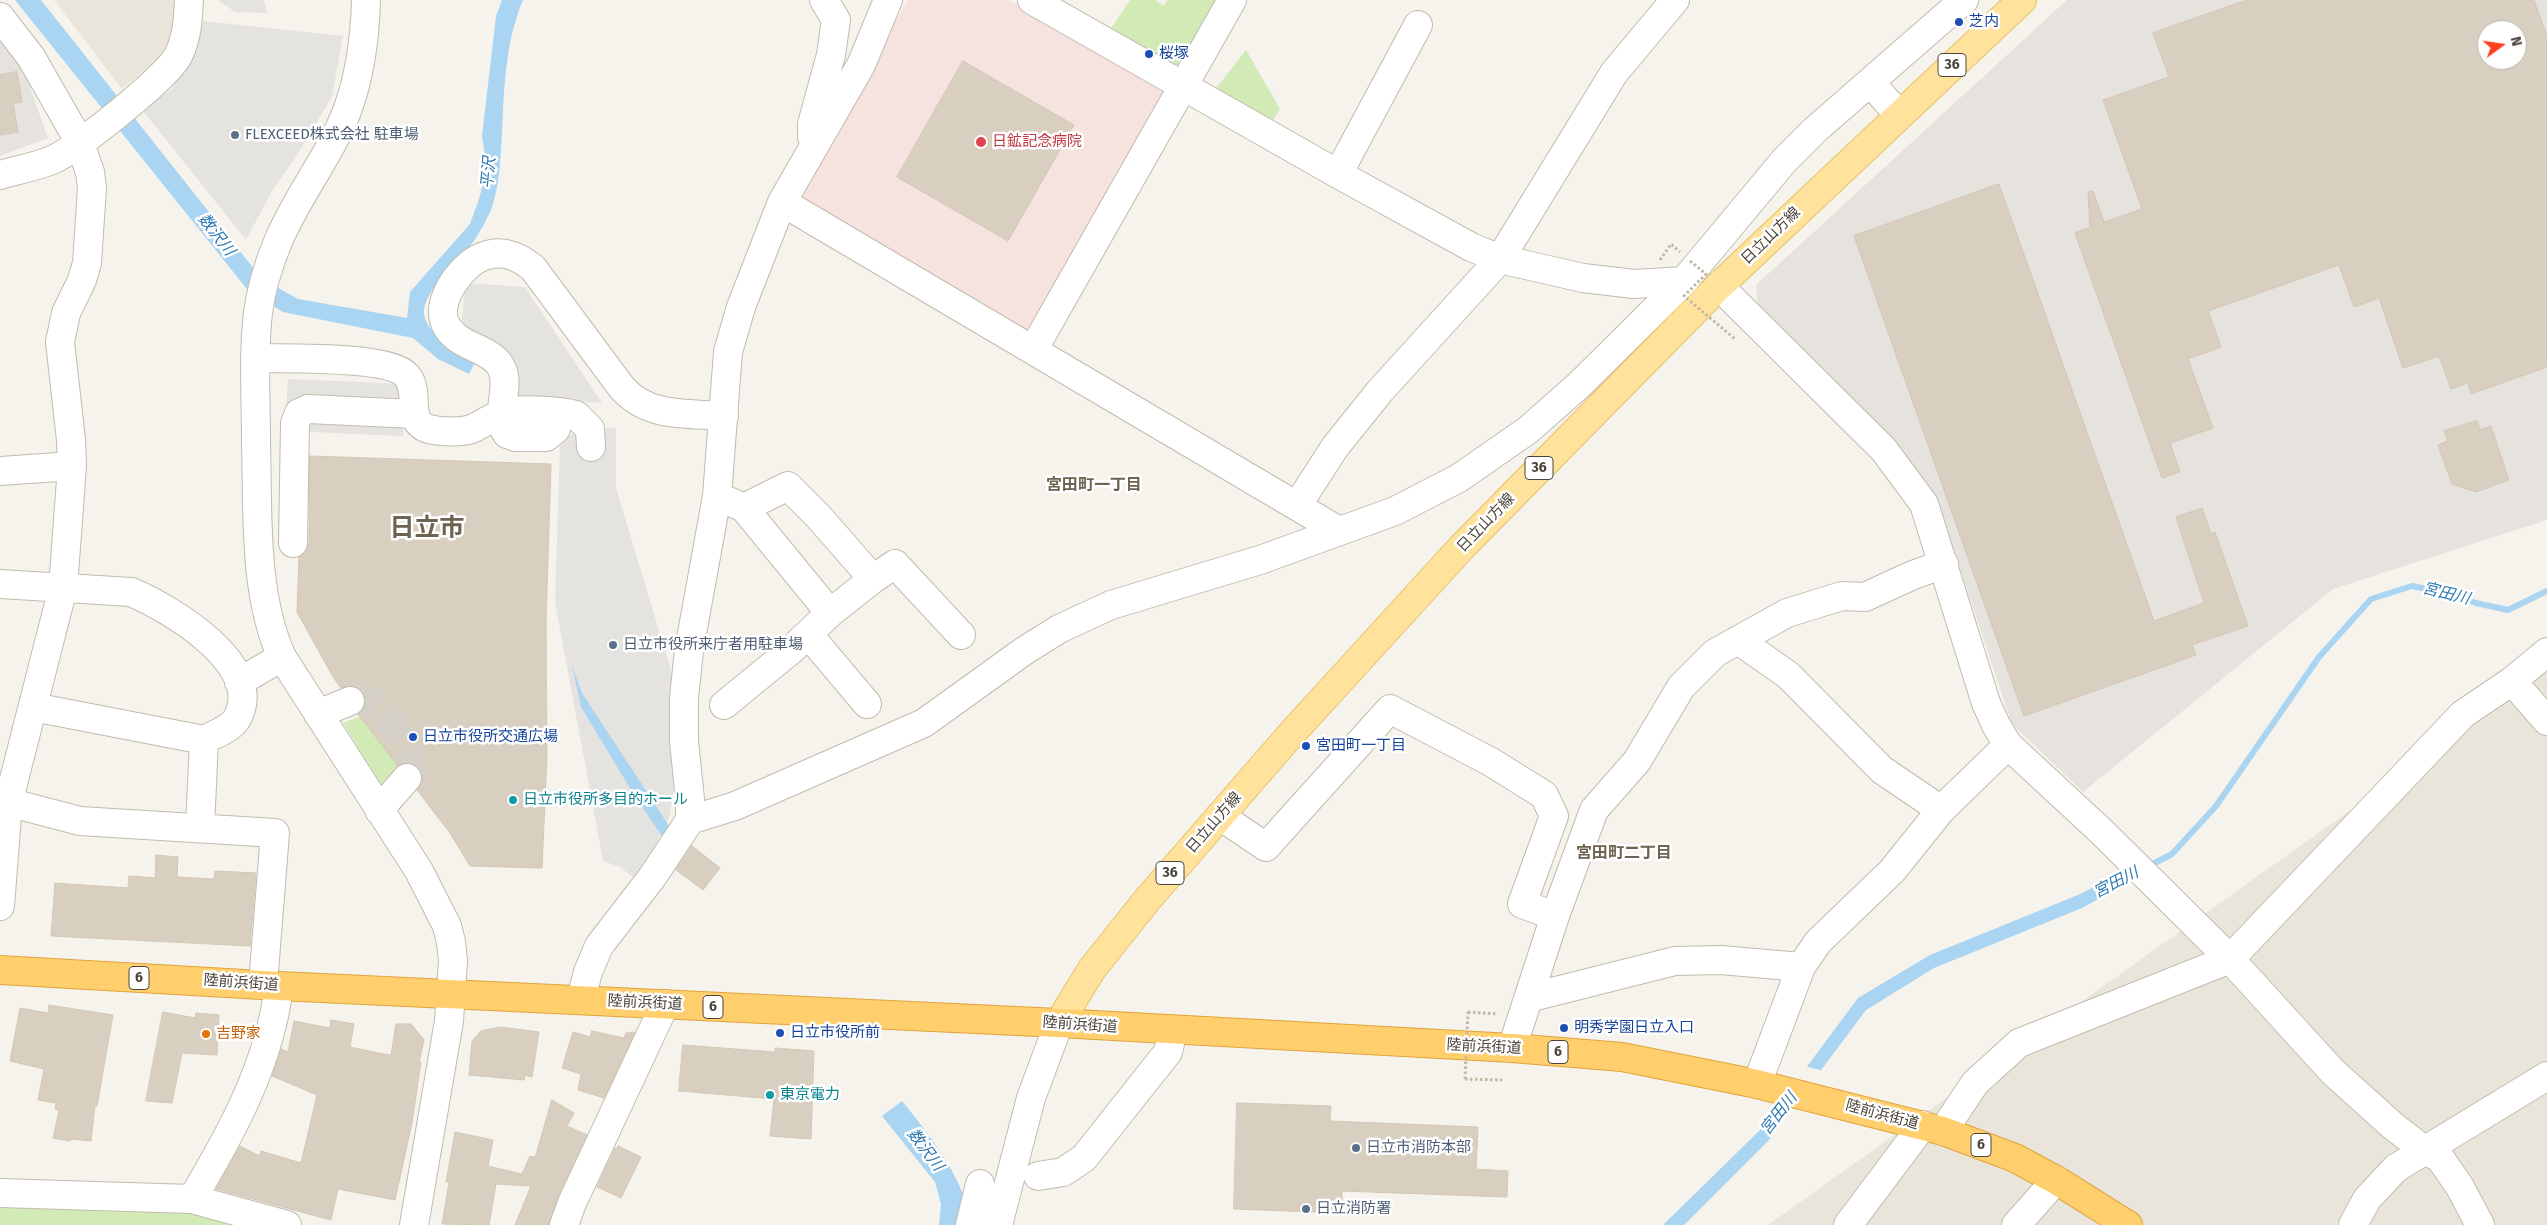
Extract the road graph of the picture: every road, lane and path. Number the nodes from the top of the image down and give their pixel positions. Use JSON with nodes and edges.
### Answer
{"nodes":[{"id":1,"x":189,"y":0,"type":"edge"},
{"id":2,"x":366,"y":0,"type":"edge"},
{"id":3,"x":824,"y":0,"type":"edge"},
{"id":4,"x":888,"y":0,"type":"edge"},
{"id":5,"x":1232,"y":0,"type":"edge"},
{"id":6,"x":1675,"y":0,"type":"edge"},
{"id":7,"x":1964,"y":0,"type":"edge"},
{"id":8,"x":2022,"y":0,"type":"edge"},
{"id":9,"x":1038,"y":1,"type":"edge"},
{"id":10,"x":0,"y":17,"type":"edge"},
{"id":11,"x":1418,"y":25,"type":"dead end"},
{"id":12,"x":1870,"y":82,"type":"junction"},
{"id":13,"x":1183,"y":84,"type":"junction"},
{"id":14,"x":1899,"y":115,"type":"junction"},
{"id":15,"x":90,"y":134,"type":"junction"},
{"id":16,"x":812,"y":149,"type":"junction"},
{"id":17,"x":1338,"y":174,"type":"junction"},
{"id":18,"x":0,"y":175,"type":"edge"},
{"id":19,"x":782,"y":202,"type":"junction"},
{"id":20,"x":1500,"y":259,"type":"junction"},
{"id":21,"x":1686,"y":279,"type":"junction"},
{"id":22,"x":1719,"y":286,"type":"junction"},
{"id":23,"x":1735,"y":339,"type":"dead end"},
{"id":24,"x":1033,"y":350,"type":"junction"},
{"id":25,"x":255,"y":358,"type":"junction"},
{"id":26,"x":414,"y":414,"type":"junction"},
{"id":27,"x":502,"y":414,"type":"junction"},
{"id":28,"x":724,"y":416,"type":"junction"},
{"id":29,"x":591,"y":447,"type":"dead end"},
{"id":30,"x":72,"y":466,"type":"junction"},
{"id":31,"x":0,"y":471,"type":"edge"},
{"id":32,"x":717,"y":496,"type":"junction"},
{"id":33,"x":1297,"y":506,"type":"junction"},
{"id":34,"x":744,"y":508,"type":"junction"},
{"id":35,"x":1339,"y":531,"type":"junction"},
{"id":36,"x":293,"y":543,"type":"dead end"},
{"id":37,"x":1944,"y":564,"type":"junction"},
{"id":38,"x":873,"y":579,"type":"junction"},
{"id":39,"x":0,"y":584,"type":"edge"},
{"id":40,"x":63,"y":588,"type":"junction"},
{"id":41,"x":830,"y":613,"type":"junction"},
{"id":42,"x":808,"y":634,"type":"junction"},
{"id":43,"x":961,"y":636,"type":"dead end"},
{"id":44,"x":1738,"y":640,"type":"junction"},
{"id":45,"x":2547,"y":652,"type":"edge"},
{"id":46,"x":282,"y":657,"type":"junction"},
{"id":47,"x":239,"y":682,"type":"junction"},
{"id":48,"x":2512,"y":682,"type":"junction"},
{"id":49,"x":350,"y":701,"type":"tunnel mouth"},
{"id":50,"x":867,"y":704,"type":"dead end"},
{"id":51,"x":724,"y":705,"type":"dead end"},
{"id":52,"x":33,"y":707,"type":"junction"},
{"id":53,"x":318,"y":714,"type":"junction"},
{"id":54,"x":2547,"y":721,"type":"edge"},
{"id":55,"x":204,"y":740,"type":"junction"},
{"id":56,"x":2008,"y":745,"type":"junction"},
{"id":57,"x":407,"y":778,"type":"tunnel mouth"},
{"id":58,"x":4,"y":802,"type":"edge"},
{"id":59,"x":379,"y":810,"type":"junction"},
{"id":60,"x":1941,"y":810,"type":"junction"},
{"id":61,"x":1220,"y":816,"type":"junction"},
{"id":62,"x":690,"y":820,"type":"junction"},
{"id":63,"x":200,"y":828,"type":"junction"},
{"id":64,"x":0,"y":906,"type":"edge"},
{"id":65,"x":1555,"y":916,"type":"junction"},
{"id":66,"x":2230,"y":959,"type":"junction"},
{"id":67,"x":1801,"y":967,"type":"junction"},
{"id":68,"x":0,"y":970,"type":"edge"},
{"id":69,"x":271,"y":985,"type":"junction"},
{"id":70,"x":452,"y":993,"type":"junction"},
{"id":71,"x":1528,"y":998,"type":"junction"},
{"id":72,"x":581,"y":999,"type":"junction"},
{"id":73,"x":665,"y":1004,"type":"junction"},
{"id":74,"x":1504,"y":1014,"type":"dead end"},
{"id":75,"x":1059,"y":1024,"type":"junction"},
{"id":76,"x":1173,"y":1031,"type":"junction"},
{"id":77,"x":1512,"y":1048,"type":"junction"},
{"id":78,"x":2546,"y":1079,"type":"edge"},
{"id":79,"x":1502,"y":1080,"type":"dead end"},
{"id":80,"x":1763,"y":1085,"type":"junction"},
{"id":81,"x":1933,"y":1128,"type":"junction"},
{"id":82,"x":2424,"y":1150,"type":"junction"},
{"id":83,"x":1038,"y":1176,"type":"dead end"},
{"id":84,"x":2056,"y":1180,"type":"junction"},
{"id":85,"x":980,"y":1184,"type":"dead end"},
{"id":86,"x":0,"y":1193,"type":"edge"},
{"id":87,"x":192,"y":1199,"type":"junction"},
{"id":88,"x":271,"y":1223,"type":"edge"},
{"id":89,"x":414,"y":1225,"type":"edge"},
{"id":90,"x":564,"y":1225,"type":"edge"},
{"id":91,"x":970,"y":1225,"type":"edge"},
{"id":92,"x":998,"y":1225,"type":"edge"},
{"id":93,"x":1848,"y":1225,"type":"edge"},
{"id":94,"x":2016,"y":1225,"type":"edge"},
{"id":95,"x":2128,"y":1225,"type":"edge"},
{"id":96,"x":2353,"y":1225,"type":"edge"},
{"id":97,"x":2480,"y":1225,"type":"edge"}],
"edges":[{"from":1,"to":15,"type":"street"},
{"from":2,"to":25,"type":"street"},
{"from":3,"to":16,"type":"street"},
{"from":4,"to":16,"type":"street"},
{"from":5,"to":13,"type":"street"},
{"from":6,"to":20,"type":"street"},
{"from":7,"to":12,"type":"street"},
{"from":8,"to":14,"type":"main road","name":"日立山方線","number":"36"},
{"from":9,"to":13,"type":"street"},
{"from":10,"to":15,"type":"street"},
{"from":11,"to":17,"type":"street"},
{"from":12,"to":14,"type":"street"},
{"from":12,"to":21,"type":"street"},
{"from":13,"to":17,"type":"street"},
{"from":13,"to":24,"type":"street"},
{"from":14,"to":22,"type":"main road","name":"日立山方線","number":"36"},
{"from":15,"to":18,"type":"street"},
{"from":15,"to":30,"type":"street"},
{"from":16,"to":19,"type":"street"},
{"from":17,"to":20,"type":"street"},
{"from":19,"to":24,"type":"street"},
{"from":19,"to":28,"type":"street"},
{"from":20,"to":21,"type":"street"},
{"from":20,"to":33,"type":"street"},
{"from":21,"to":21,"type":"path","bridge":true},
{"from":21,"to":23,"type":"path","bridge":true},
{"from":21,"to":35,"type":"street"},
{"from":22,"to":37,"type":"street"},
{"from":22,"to":61,"type":"main road","name":"日立山方線","number":"36"},
{"from":24,"to":33,"type":"street"},
{"from":25,"to":26,"type":"street"},
{"from":25,"to":46,"type":"street"},
{"from":26,"to":27,"type":"street"},
{"from":26,"to":36,"type":"street"},
{"from":27,"to":28,"type":"street"},
{"from":27,"to":29,"type":"street"},
{"from":28,"to":32,"type":"street"},
{"from":30,"to":31,"type":"street"},
{"from":30,"to":40,"type":"street"},
{"from":32,"to":34,"type":"street"},
{"from":32,"to":62,"type":"street"},
{"from":33,"to":35,"type":"street"},
{"from":34,"to":38,"type":"street"},
{"from":34,"to":41,"type":"street"},
{"from":35,"to":62,"type":"street"},
{"from":37,"to":44,"type":"street"},
{"from":37,"to":56,"type":"street"},
{"from":38,"to":41,"type":"street"},
{"from":38,"to":43,"type":"street"},
{"from":39,"to":40,"type":"street"},
{"from":40,"to":47,"type":"street"},
{"from":40,"to":52,"type":"street"},
{"from":41,"to":42,"type":"street"},
{"from":42,"to":50,"type":"street"},
{"from":42,"to":51,"type":"street"},
{"from":44,"to":60,"type":"street"},
{"from":44,"to":65,"type":"street"},
{"from":45,"to":48,"type":"street"},
{"from":46,"to":47,"type":"street"},
{"from":46,"to":53,"type":"street"},
{"from":47,"to":55,"type":"street"},
{"from":48,"to":54,"type":"street"},
{"from":48,"to":66,"type":"street"},
{"from":49,"to":53,"type":"street"},
{"from":52,"to":55,"type":"street"},
{"from":52,"to":58,"type":"street"},
{"from":53,"to":59,"type":"street"},
{"from":55,"to":63,"type":"street"},
{"from":56,"to":60,"type":"street"},
{"from":56,"to":66,"type":"street"},
{"from":57,"to":59,"type":"street"},
{"from":58,"to":63,"type":"street"},
{"from":58,"to":64,"type":"street"},
{"from":59,"to":70,"type":"street"},
{"from":60,"to":67,"type":"street"},
{"from":61,"to":65,"type":"street"},
{"from":61,"to":75,"type":"main road","name":"日立山方線","number":"36"},
{"from":62,"to":72,"type":"street"},
{"from":63,"to":69,"type":"street"},
{"from":65,"to":71,"type":"street"},
{"from":66,"to":81,"type":"street"},
{"from":66,"to":82,"type":"street"},
{"from":67,"to":71,"type":"street"},
{"from":67,"to":80,"type":"street"},
{"from":68,"to":69,"type":"highway","name":"陸前浜街道","number":"6"},
{"from":69,"to":70,"type":"highway","name":"陸前浜街道","number":"6"},
{"from":69,"to":87,"type":"street"},
{"from":70,"to":72,"type":"highway","name":"陸前浜街道","number":"6"},
{"from":70,"to":89,"type":"street"},
{"from":71,"to":77,"type":"street"},
{"from":72,"to":73,"type":"highway","name":"陸前浜街道","number":"6"},
{"from":73,"to":75,"type":"highway","name":"陸前浜街道","number":"6"},
{"from":73,"to":90,"type":"street"},
{"from":74,"to":79,"type":"path","bridge":true},
{"from":75,"to":76,"type":"highway","name":"陸前浜街道","number":"6"},
{"from":75,"to":92,"type":"street"},
{"from":76,"to":77,"type":"highway","name":"陸前浜街道","number":"6"},
{"from":76,"to":83,"type":"street"},
{"from":77,"to":80,"type":"highway","name":"陸前浜街道","number":"6"},
{"from":78,"to":82,"type":"street"},
{"from":80,"to":81,"type":"highway","name":"陸前浜街道","number":"6"},
{"from":81,"to":84,"type":"highway","name":"陸前浜街道","number":"6"},
{"from":81,"to":93,"type":"street"},
{"from":82,"to":96,"type":"street"},
{"from":82,"to":97,"type":"street"},
{"from":84,"to":94,"type":"street"},
{"from":84,"to":95,"type":"highway","name":"陸前浜街道","number":"6"},
{"from":85,"to":91,"type":"street"},
{"from":86,"to":87,"type":"street"},
{"from":87,"to":88,"type":"street"}]}
